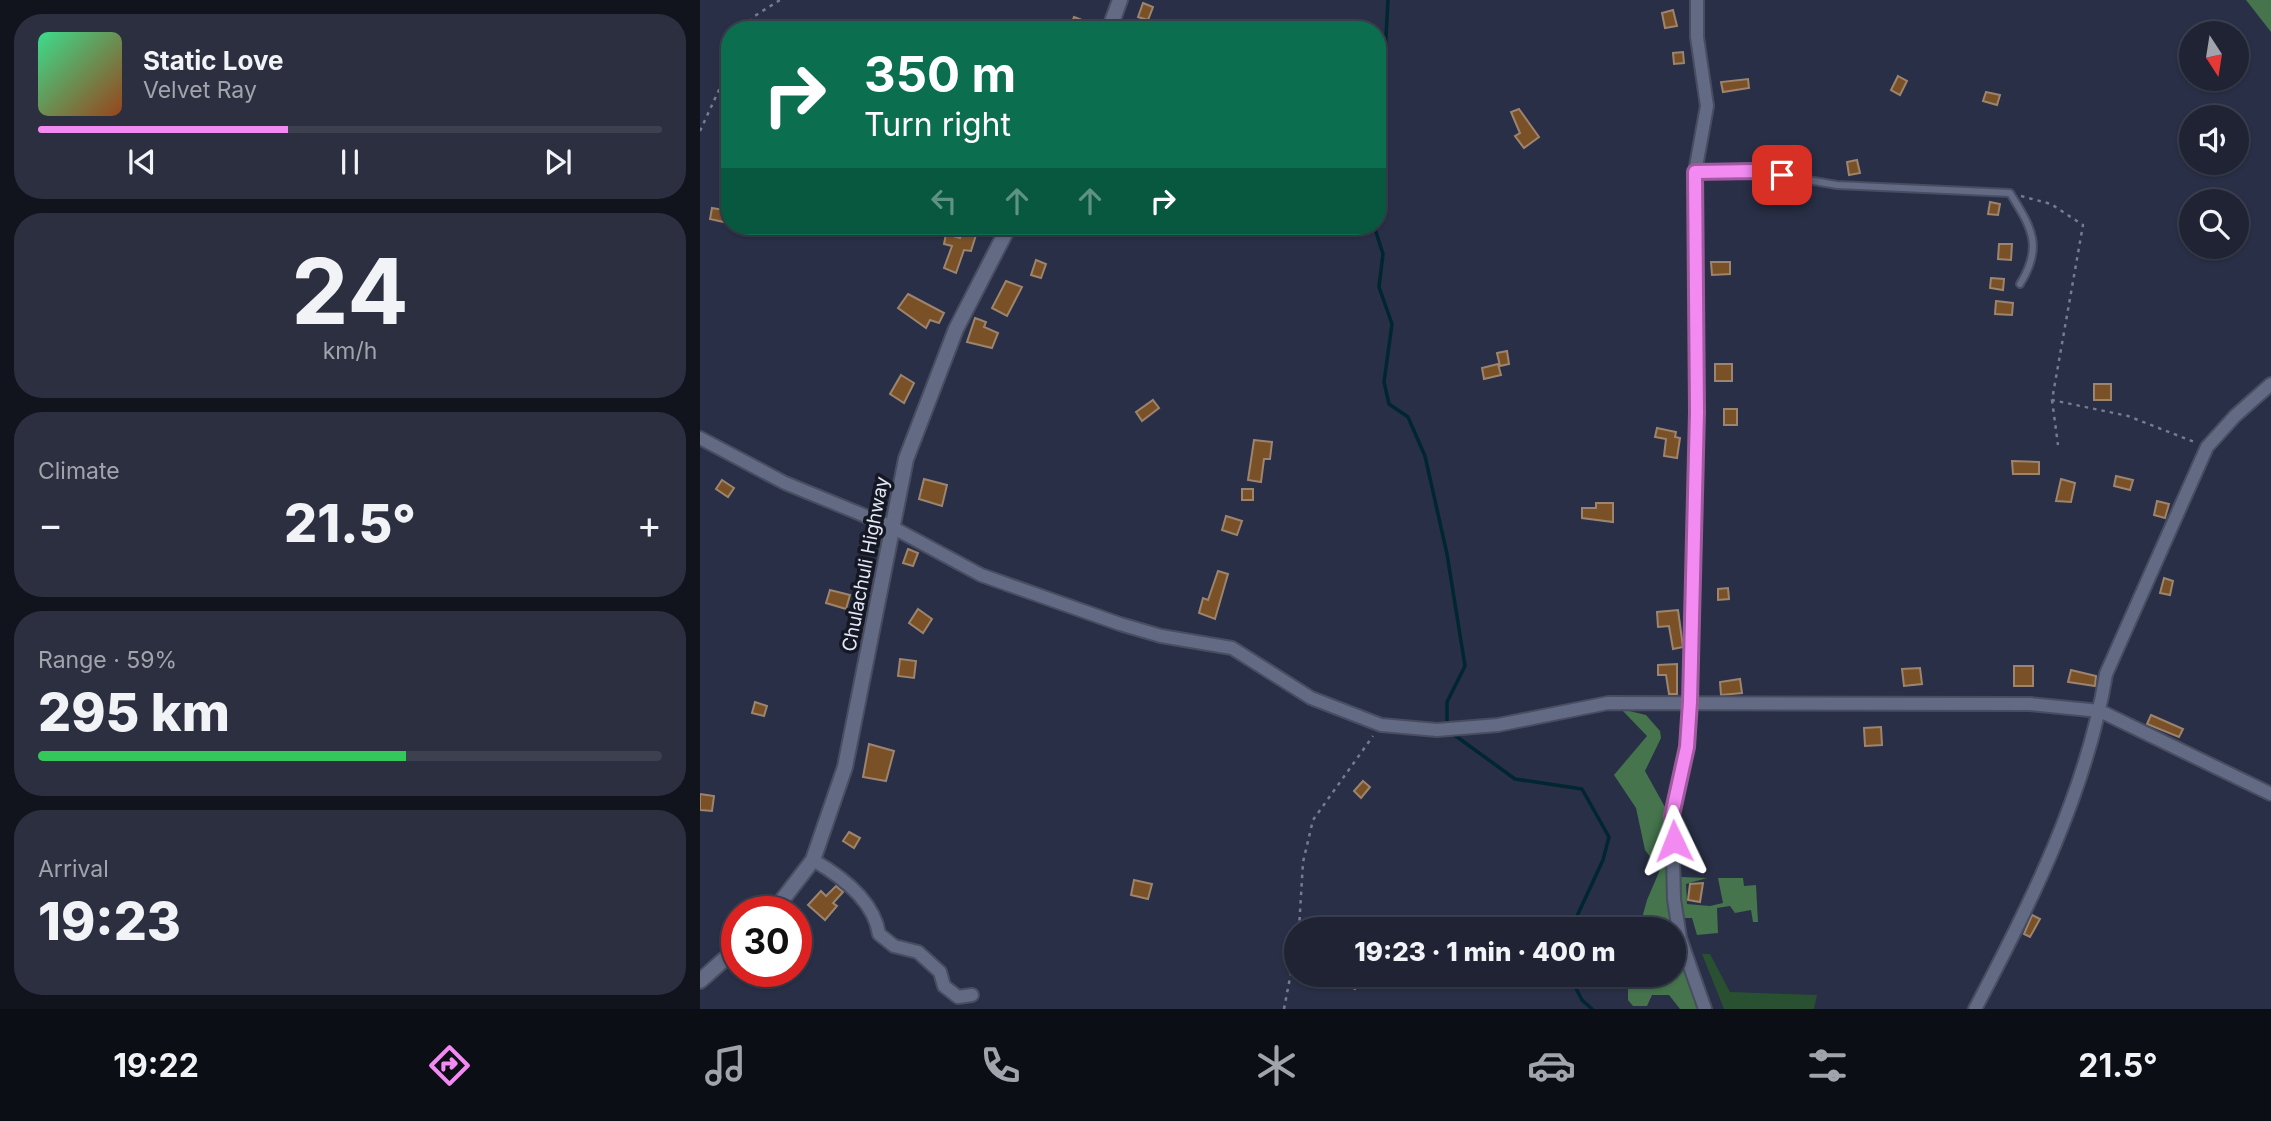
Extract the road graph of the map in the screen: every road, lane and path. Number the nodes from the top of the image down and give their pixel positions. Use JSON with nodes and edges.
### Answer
{"nodes":[{"id":1,"x":780,"y":0,"type":"edge"},
{"id":2,"x":1120,"y":0,"type":"edge"},
{"id":3,"x":1697,"y":0,"type":"edge"},
{"id":4,"x":750,"y":21,"type":"edge"},
{"id":5,"x":1112,"y":21,"type":"edge"},
{"id":6,"x":721,"y":86,"type":"edge"},
{"id":7,"x":700,"y":131,"type":"edge"},
{"id":8,"x":1695,"y":172,"type":"junction"},
{"id":9,"x":2010,"y":193,"type":"junction"},
{"id":10,"x":1004,"y":235,"type":"edge"},
{"id":11,"x":2020,"y":284,"type":"dead end"},
{"id":12,"x":2271,"y":384,"type":"edge"},
{"id":13,"x":2052,"y":400,"type":"junction"},
{"id":14,"x":700,"y":438,"type":"edge"},
{"id":15,"x":2057,"y":445,"type":"dead end"},
{"id":16,"x":2207,"y":447,"type":"junction"},
{"id":17,"x":890,"y":526,"type":"junction"},
{"id":18,"x":1690,"y":702,"type":"junction"},
{"id":19,"x":2100,"y":711,"type":"junction"},
{"id":20,"x":1381,"y":725,"type":"junction"},
{"id":21,"x":2271,"y":794,"type":"edge"},
{"id":22,"x":813,"y":860,"type":"junction"},
{"id":23,"x":785,"y":896,"type":"edge"},
{"id":24,"x":1299,"y":917,"type":"edge"},
{"id":25,"x":721,"y":962,"type":"edge"},
{"id":26,"x":700,"y":981,"type":"edge"},
{"id":27,"x":1288,"y":987,"type":"edge"},
{"id":28,"x":972,"y":995,"type":"dead end"},
{"id":29,"x":1284,"y":1009,"type":"edge"},
{"id":30,"x":1705,"y":1009,"type":"edge"},
{"id":31,"x":1975,"y":1009,"type":"edge"}],
"edges":[{"from":1,"to":4,"type":"path"},
{"from":2,"to":5,"type":"street"},
{"from":3,"to":8,"type":"street"},
{"from":6,"to":7,"type":"path"},
{"from":8,"to":9,"type":"lane"},
{"from":8,"to":18,"type":"street"},
{"from":9,"to":11,"type":"lane"},
{"from":9,"to":13,"type":"path"},
{"from":10,"to":17,"type":"street","name":"Chulachuli Highway"},
{"from":12,"to":16,"type":"street"},
{"from":13,"to":15,"type":"path"},
{"from":13,"to":16,"type":"path"},
{"from":14,"to":17,"type":"street"},
{"from":16,"to":19,"type":"street"},
{"from":17,"to":20,"type":"street"},
{"from":17,"to":22,"type":"street","name":"Chulachuli Highway"},
{"from":18,"to":19,"type":"street"},
{"from":18,"to":20,"type":"street"},
{"from":18,"to":30,"type":"street"},
{"from":19,"to":21,"type":"street"},
{"from":19,"to":31,"type":"street"},
{"from":20,"to":24,"type":"path"},
{"from":22,"to":23,"type":"street","name":"Chulachuli Highway"},
{"from":22,"to":28,"type":"street"},
{"from":25,"to":26,"type":"street"},
{"from":27,"to":29,"type":"path"}]}
